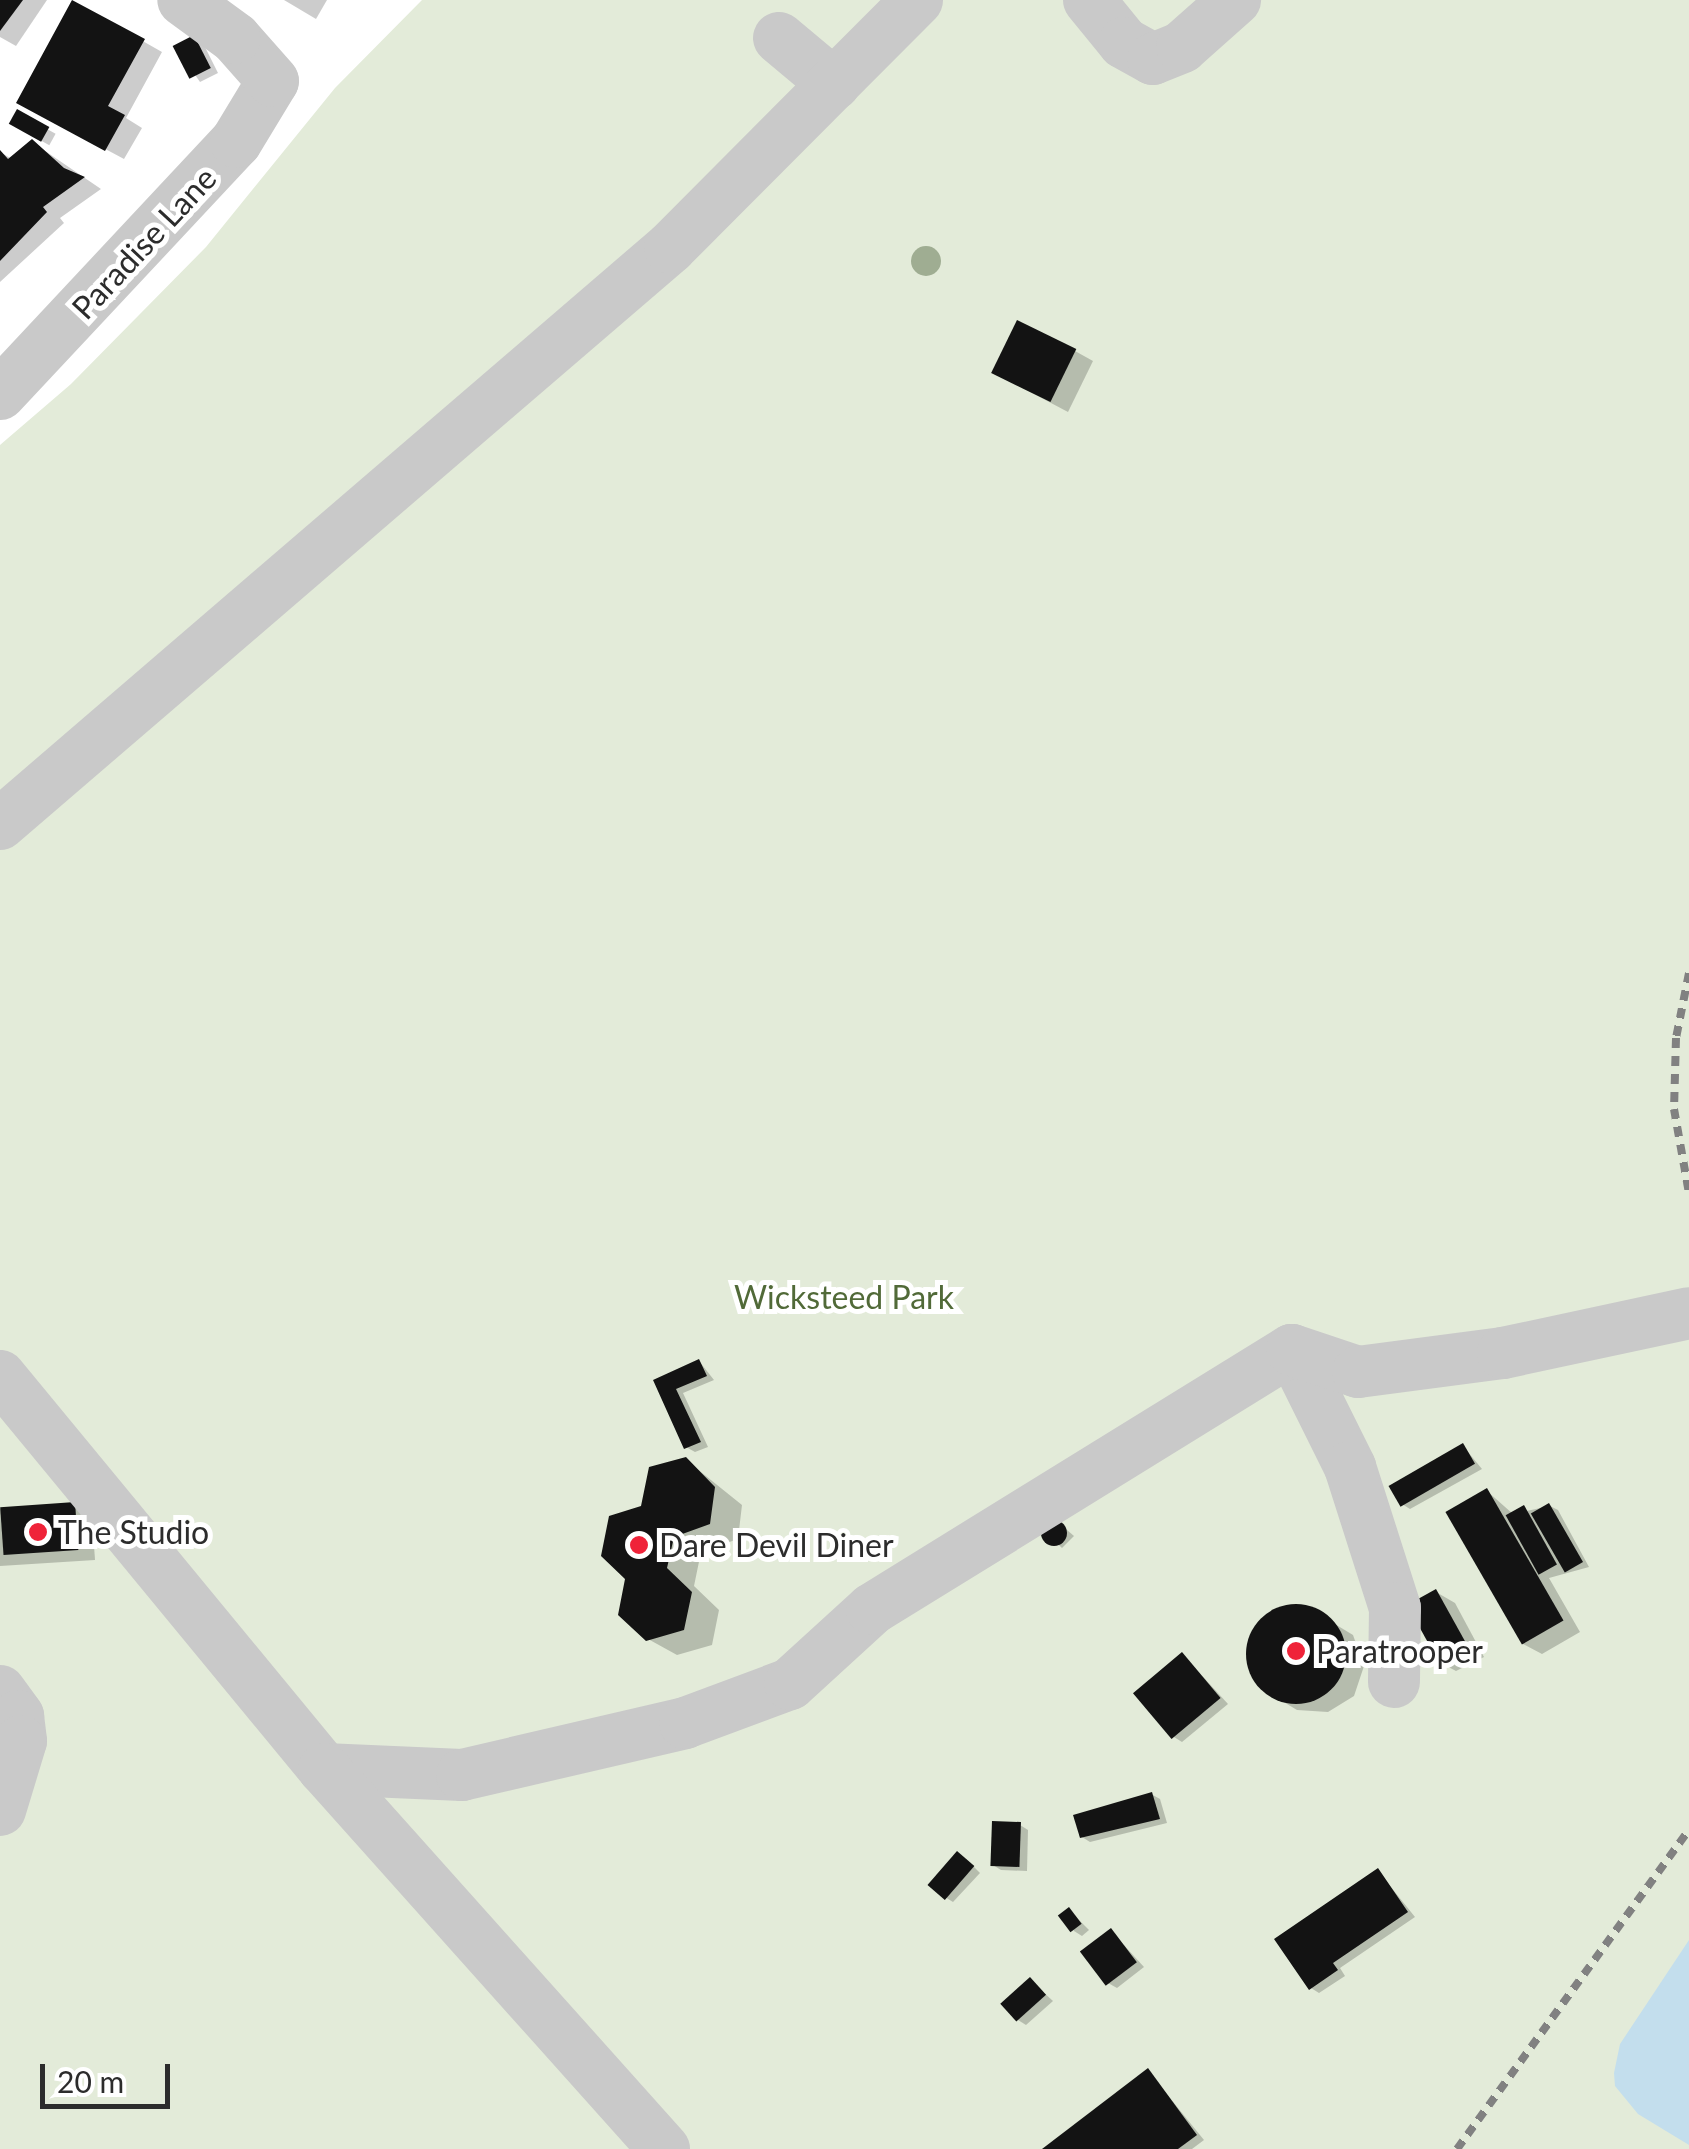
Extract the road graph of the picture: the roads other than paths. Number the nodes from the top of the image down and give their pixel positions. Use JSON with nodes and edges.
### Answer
{"nodes":[{"id":1,"x":183,"y":0,"type":"edge"},
{"id":2,"x":916,"y":0,"type":"edge"},
{"id":3,"x":1089,"y":0,"type":"edge"},
{"id":4,"x":1235,"y":0,"type":"edge"},
{"id":5,"x":779,"y":38,"type":"dead end"},
{"id":6,"x":834,"y":84,"type":"junction"},
{"id":7,"x":0,"y":394,"type":"edge"},
{"id":8,"x":0,"y":824,"type":"edge"},
{"id":9,"x":1689,"y":1314,"type":"edge"},
{"id":10,"x":1292,"y":1350,"type":"junction"},
{"id":11,"x":0,"y":1376,"type":"edge"},
{"id":12,"x":1394,"y":1682,"type":"dead end"},
{"id":13,"x":0,"y":1691,"type":"edge"},
{"id":14,"x":324,"y":1768,"type":"junction"},
{"id":15,"x":0,"y":1810,"type":"edge"},
{"id":16,"x":664,"y":2149,"type":"edge"}],
"edges":[{"from":1,"to":7,"type":"street","name":"Paradise Lane"},
{"from":2,"to":6,"type":"street"},
{"from":3,"to":4,"type":"street"},
{"from":5,"to":6,"type":"street"},
{"from":6,"to":8,"type":"street"},
{"from":9,"to":10,"type":"street"},
{"from":10,"to":12,"type":"street"},
{"from":10,"to":14,"type":"street"},
{"from":11,"to":14,"type":"street"},
{"from":13,"to":15,"type":"street"},
{"from":14,"to":16,"type":"street"}]}
